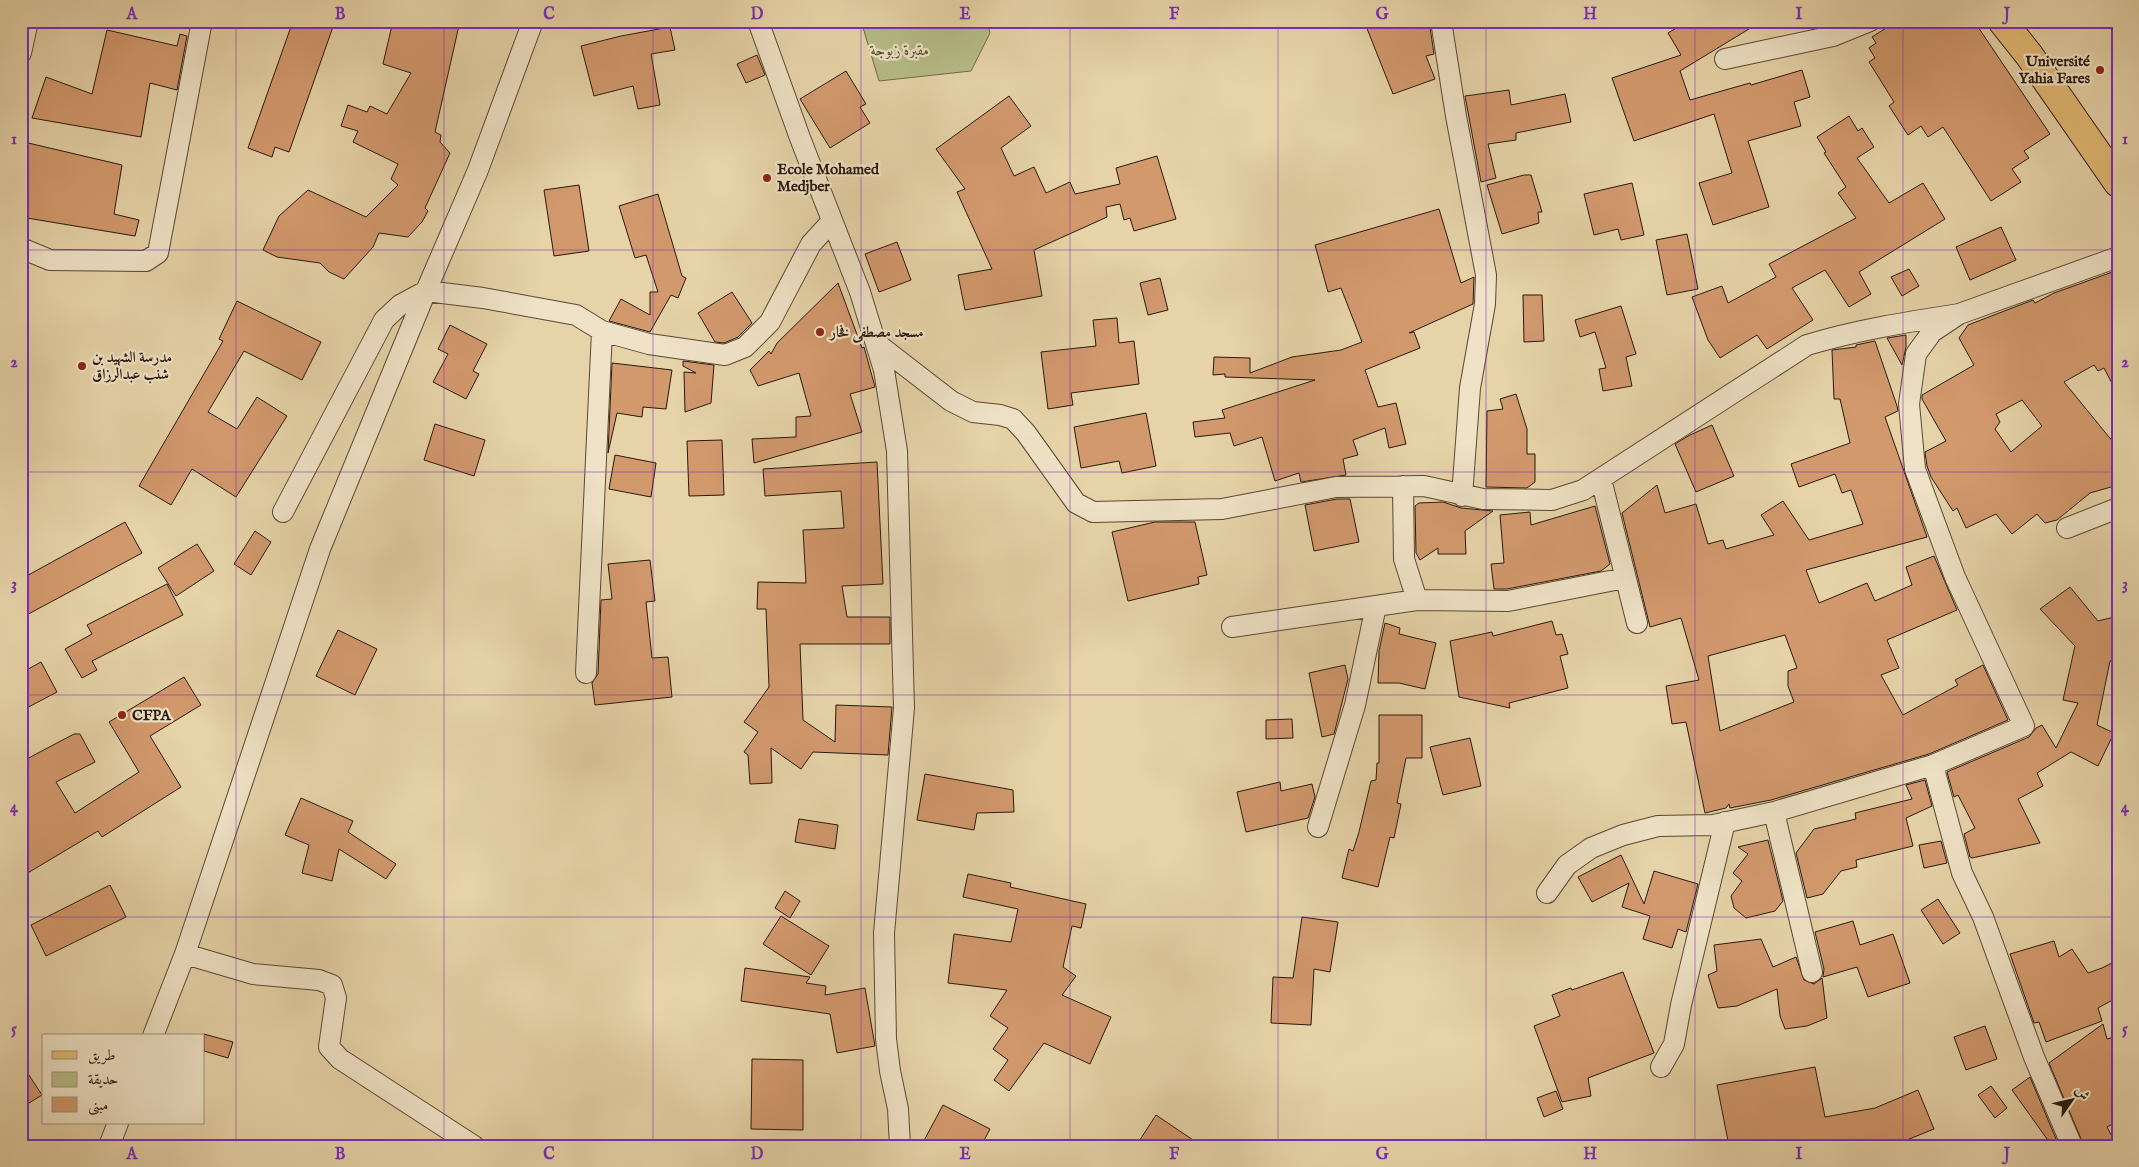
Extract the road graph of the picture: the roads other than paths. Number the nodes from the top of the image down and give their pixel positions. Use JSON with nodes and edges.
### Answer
{"nodes":[{"id":1,"x":28,"y":21,"type":"edge"},
{"id":2,"x":202,"y":21,"type":"edge"},
{"id":3,"x":533,"y":21,"type":"edge"},
{"id":4,"x":758,"y":21,"type":"edge"},
{"id":5,"x":1441,"y":21,"type":"edge"},
{"id":6,"x":1870,"y":21,"type":"edge"},
{"id":7,"x":2002,"y":21,"type":"edge"},
{"id":8,"x":21,"y":53,"type":"edge"},
{"id":9,"x":1725,"y":59,"type":"dead end"},
{"id":10,"x":2118,"y":183,"type":"edge"},
{"id":11,"x":832,"y":221,"type":"junction"},
{"id":12,"x":21,"y":248,"type":"edge"},
{"id":13,"x":2118,"y":257,"type":"edge"},
{"id":14,"x":426,"y":291,"type":"junction"},
{"id":15,"x":1959,"y":314,"type":"junction"},
{"id":16,"x":602,"y":330,"type":"junction"},
{"id":17,"x":876,"y":343,"type":"junction"},
{"id":18,"x":1600,"y":479,"type":"junction"},
{"id":19,"x":1403,"y":486,"type":"junction"},
{"id":20,"x":1462,"y":496,"type":"junction"},
{"id":21,"x":2118,"y":508,"type":"edge"},
{"id":22,"x":283,"y":512,"type":"dead end"},
{"id":23,"x":2067,"y":528,"type":"dead end"},
{"id":24,"x":1625,"y":578,"type":"junction"},
{"id":25,"x":1417,"y":600,"type":"junction"},
{"id":26,"x":1376,"y":606,"type":"junction"},
{"id":27,"x":1636,"y":623,"type":"dead end"},
{"id":28,"x":1232,"y":627,"type":"dead end"},
{"id":29,"x":586,"y":673,"type":"dead end"},
{"id":30,"x":1933,"y":765,"type":"junction"},
{"id":31,"x":1774,"y":812,"type":"junction"},
{"id":32,"x":1725,"y":822,"type":"junction"},
{"id":33,"x":1318,"y":827,"type":"dead end"},
{"id":34,"x":1547,"y":893,"type":"dead end"},
{"id":35,"x":186,"y":954,"type":"junction"},
{"id":36,"x":1812,"y":972,"type":"dead end"},
{"id":37,"x":154,"y":1034,"type":"edge"},
{"id":38,"x":1661,"y":1067,"type":"dead end"},
{"id":39,"x":118,"y":1124,"type":"edge"},
{"id":40,"x":110,"y":1146,"type":"edge"},
{"id":41,"x":474,"y":1146,"type":"edge"},
{"id":42,"x":900,"y":1146,"type":"edge"},
{"id":43,"x":2072,"y":1146,"type":"edge"}],
"edges":[{"from":1,"to":8,"type":"street"},
{"from":2,"to":12,"type":"street"},
{"from":3,"to":14,"type":"street"},
{"from":4,"to":11,"type":"street"},
{"from":5,"to":20,"type":"street"},
{"from":6,"to":9,"type":"street"},
{"from":7,"to":10,"type":"main road"},
{"from":11,"to":16,"type":"street"},
{"from":11,"to":17,"type":"street"},
{"from":13,"to":15,"type":"street"},
{"from":14,"to":16,"type":"street"},
{"from":14,"to":22,"type":"street"},
{"from":14,"to":35,"type":"street"},
{"from":15,"to":18,"type":"street"},
{"from":15,"to":30,"type":"street"},
{"from":16,"to":29,"type":"street"},
{"from":17,"to":19,"type":"street"},
{"from":17,"to":42,"type":"street"},
{"from":18,"to":20,"type":"street"},
{"from":18,"to":24,"type":"street"},
{"from":19,"to":20,"type":"street"},
{"from":19,"to":25,"type":"street"},
{"from":21,"to":23,"type":"street"},
{"from":24,"to":25,"type":"street"},
{"from":24,"to":27,"type":"street"},
{"from":25,"to":26,"type":"street"},
{"from":26,"to":28,"type":"street"},
{"from":26,"to":33,"type":"street"},
{"from":30,"to":31,"type":"street"},
{"from":30,"to":43,"type":"street"},
{"from":31,"to":32,"type":"street"},
{"from":31,"to":36,"type":"street"},
{"from":32,"to":34,"type":"street"},
{"from":32,"to":38,"type":"street"},
{"from":35,"to":37,"type":"street"},
{"from":35,"to":41,"type":"street"},
{"from":39,"to":40,"type":"street"}]}
